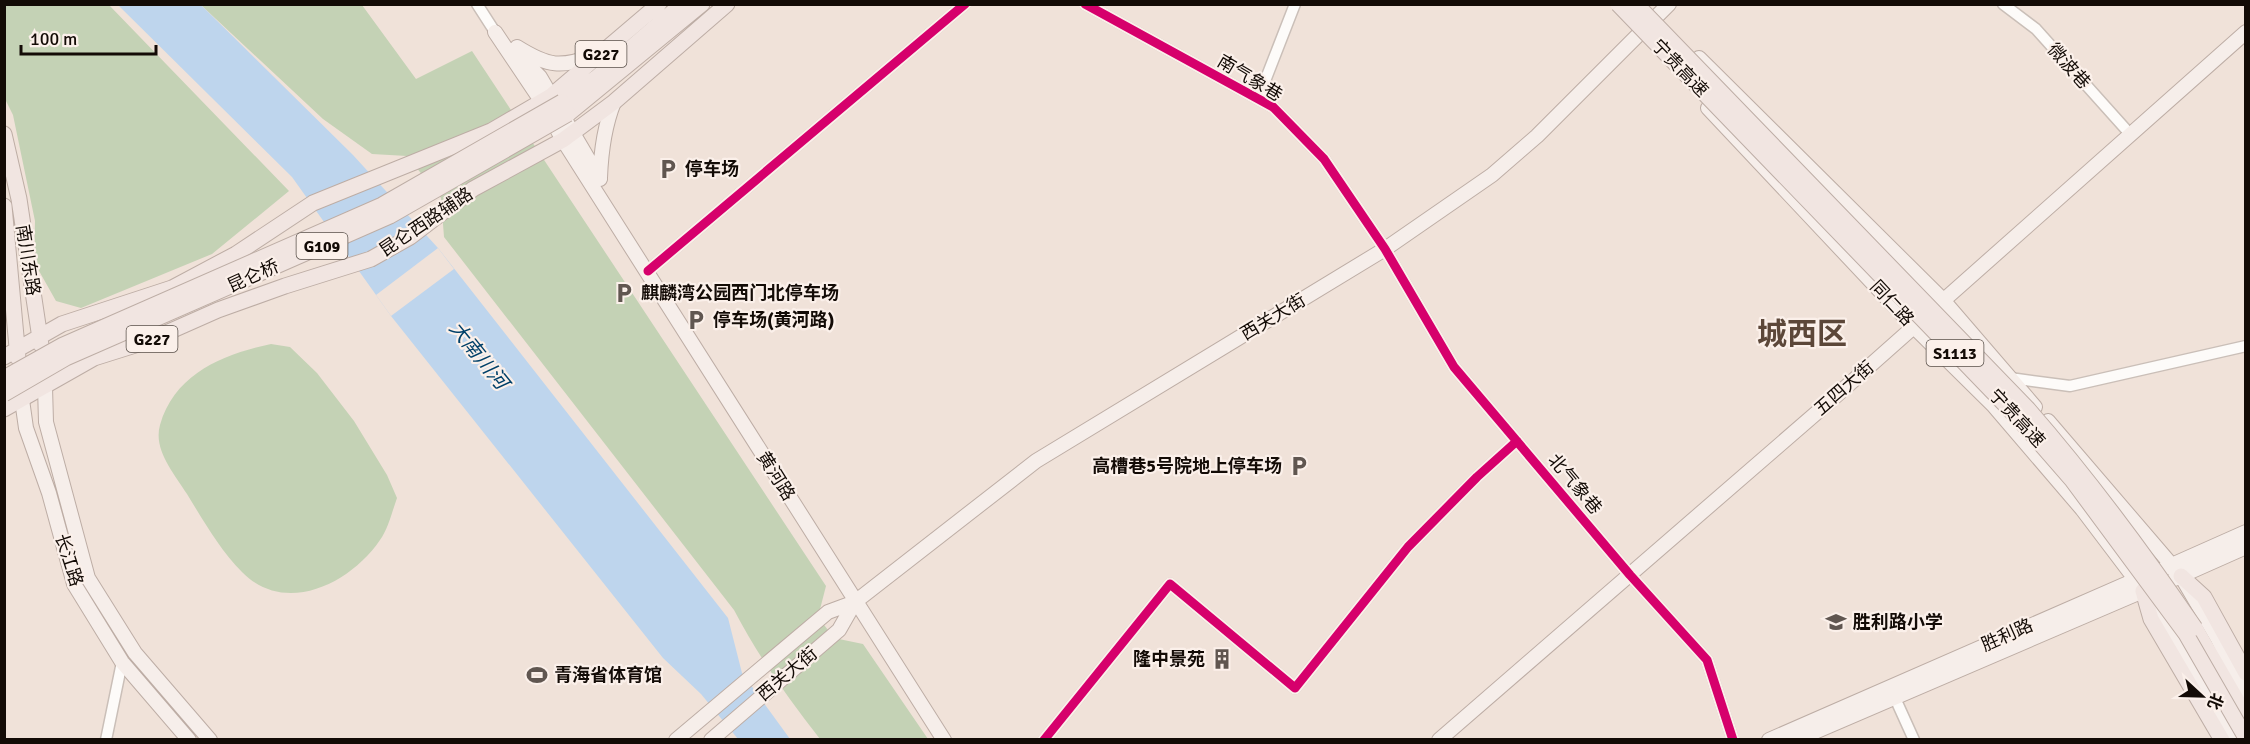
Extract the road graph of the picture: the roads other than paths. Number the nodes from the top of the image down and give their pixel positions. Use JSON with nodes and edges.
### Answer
{"nodes":[{"id":1,"x":477,"y":4,"type":"edge"},
{"id":2,"x":659,"y":4,"type":"edge"},
{"id":3,"x":682,"y":4,"type":"edge"},
{"id":4,"x":702,"y":4,"type":"edge"},
{"id":5,"x":727,"y":4,"type":"edge"},
{"id":6,"x":965,"y":4,"type":"edge"},
{"id":7,"x":1085,"y":4,"type":"edge"},
{"id":8,"x":1295,"y":4,"type":"edge"},
{"id":9,"x":1609,"y":4,"type":"edge"},
{"id":10,"x":1618,"y":4,"type":"edge"},
{"id":11,"x":1636,"y":4,"type":"edge"},
{"id":12,"x":1645,"y":4,"type":"edge"},
{"id":13,"x":1669,"y":4,"type":"edge"},
{"id":14,"x":2002,"y":4,"type":"edge"},
{"id":15,"x":1657,"y":18,"type":"junction"},
{"id":16,"x":495,"y":32,"type":"junction"},
{"id":17,"x":2246,"y":32,"type":"edge"},
{"id":18,"x":1640,"y":36,"type":"junction"},
{"id":19,"x":602,"y":53,"type":"junction"},
{"id":20,"x":546,"y":99,"type":"junction"},
{"id":21,"x":1258,"y":99,"type":"junction"},
{"id":22,"x":614,"y":102,"type":"junction"},
{"id":23,"x":4,"y":134,"type":"edge"},
{"id":24,"x":2130,"y":135,"type":"junction"},
{"id":25,"x":568,"y":136,"type":"junction"},
{"id":26,"x":600,"y":179,"type":"junction"},
{"id":27,"x":4,"y":206,"type":"edge"},
{"id":28,"x":611,"y":211,"type":"junction"},
{"id":29,"x":1385,"y":249,"type":"junction"},
{"id":30,"x":648,"y":271,"type":"junction"},
{"id":31,"x":1943,"y":300,"type":"junction"},
{"id":32,"x":1914,"y":327,"type":"junction"},
{"id":33,"x":40,"y":338,"type":"junction"},
{"id":34,"x":2246,"y":346,"type":"edge"},
{"id":35,"x":11,"y":353,"type":"edge"},
{"id":36,"x":4,"y":378,"type":"edge"},
{"id":37,"x":2010,"y":378,"type":"junction"},
{"id":38,"x":45,"y":387,"type":"junction"},
{"id":39,"x":4,"y":394,"type":"edge"},
{"id":40,"x":22,"y":400,"type":"junction"},
{"id":41,"x":4,"y":409,"type":"edge"},
{"id":42,"x":1517,"y":441,"type":"junction"},
{"id":43,"x":2246,"y":532,"type":"edge"},
{"id":44,"x":2246,"y":547,"type":"edge"},
{"id":45,"x":2176,"y":571,"type":"junction"},
{"id":46,"x":1630,"y":575,"type":"junction"},
{"id":47,"x":2139,"y":585,"type":"junction"},
{"id":48,"x":855,"y":602,"type":"junction"},
{"id":49,"x":122,"y":662,"type":"junction"},
{"id":50,"x":2245,"y":672,"type":"edge"},
{"id":51,"x":2246,"y":695,"type":"edge"},
{"id":52,"x":1895,"y":698,"type":"junction"},
{"id":53,"x":2246,"y":716,"type":"edge"},
{"id":54,"x":714,"y":737,"type":"edge"},
{"id":55,"x":2246,"y":738,"type":"edge"},
{"id":56,"x":106,"y":740,"type":"edge"},
{"id":57,"x":189,"y":740,"type":"edge"},
{"id":58,"x":210,"y":740,"type":"edge"},
{"id":59,"x":676,"y":740,"type":"edge"},
{"id":60,"x":944,"y":740,"type":"edge"},
{"id":61,"x":1044,"y":740,"type":"edge"},
{"id":62,"x":1438,"y":740,"type":"edge"},
{"id":63,"x":1733,"y":740,"type":"edge"},
{"id":64,"x":1769,"y":740,"type":"edge"},
{"id":65,"x":1796,"y":740,"type":"edge"},
{"id":66,"x":1914,"y":740,"type":"edge"},
{"id":67,"x":2222,"y":740,"type":"edge"},
{"id":68,"x":2233,"y":740,"type":"edge"}],
"edges":[{"from":1,"to":16,"type":"street"},
{"from":2,"to":19,"type":"highway","number":"G227"},
{"from":3,"to":36,"type":"highway","name":"昆仑桥","number":"G109","bridge":true},
{"from":4,"to":39,"type":"highway","name":"昆仑桥","number":"G109","bridge":true},
{"from":5,"to":22,"type":"highway","name":"昆仑西路辅路","number":"G227"},
{"from":6,"to":30,"type":"street"},
{"from":7,"to":21,"type":"street","name":"南气象巷"},
{"from":8,"to":21,"type":"street"},
{"from":9,"to":18,"type":"main road","name":"同仁路"},
{"from":10,"to":55,"type":"highway","name":"宁贵高速","number":"S1113","bridge":true},
{"from":11,"to":53,"type":"highway","name":"宁贵高速","number":"S1113","bridge":true},
{"from":12,"to":15,"type":"main road","name":"同仁路"},
{"from":13,"to":15,"type":"main road","name":"西关大街"},
{"from":14,"to":24,"type":"street","name":"微波巷"},
{"from":15,"to":18,"type":"main road","name":"西关大街"},
{"from":15,"to":31,"type":"main road","name":"同仁路"},
{"from":16,"to":19,"type":"main road"},
{"from":16,"to":20,"type":"main road"},
{"from":17,"to":24,"type":"main road","name":"五四大街"},
{"from":18,"to":29,"type":"main road","name":"西关大街"},
{"from":18,"to":32,"type":"main road","name":"同仁路"},
{"from":19,"to":20,"type":"highway","number":"G227"},
{"from":20,"to":25,"type":"main road"},
{"from":20,"to":33,"type":"highway","number":"G227"},
{"from":21,"to":29,"type":"street","name":"南气象巷"},
{"from":22,"to":25,"type":"highway","name":"昆仑西路辅路","number":"G227"},
{"from":22,"to":26,"type":"main road"},
{"from":23,"to":33,"type":"highway","name":"南川东路"},
{"from":24,"to":31,"type":"main road","name":"五四大街"},
{"from":25,"to":26,"type":"main road"},
{"from":25,"to":28,"type":"main road"},
{"from":25,"to":38,"type":"highway","name":"昆仑西路辅路","number":"G227"},
{"from":26,"to":28,"type":"main road"},
{"from":27,"to":35,"type":"highway","name":"南川东路"},
{"from":28,"to":30,"type":"main road","name":"黄河路"},
{"from":29,"to":42,"type":"street","name":"北气象巷"},
{"from":29,"to":48,"type":"main road","name":"西关大街"},
{"from":30,"to":48,"type":"main road","name":"黄河路"},
{"from":31,"to":32,"type":"main road","name":"五四大街"},
{"from":31,"to":37,"type":"main road","name":"同仁路"},
{"from":32,"to":46,"type":"main road","name":"五四大街"},
{"from":32,"to":47,"type":"main road","name":"同仁路"},
{"from":33,"to":35,"type":"highway","number":"G227"},
{"from":33,"to":38,"type":"highway","name":"南川东路"},
{"from":34,"to":37,"type":"street"},
{"from":35,"to":40,"type":"highway","name":"长江路"},
{"from":37,"to":45,"type":"main road","name":"同仁路"},
{"from":38,"to":40,"type":"highway","name":"昆仑西路辅路","number":"G227"},
{"from":38,"to":58,"type":"main road","name":"长江路"},
{"from":40,"to":41,"type":"highway","name":"昆仑西路辅路"},
{"from":40,"to":49,"type":"main road","name":"长江路"},
{"from":42,"to":46,"type":"street","name":"北气象巷"},
{"from":42,"to":61,"type":"street"},
{"from":43,"to":45,"type":"main road","name":"胜利路"},
{"from":44,"to":45,"type":"main road","name":"胜利路"},
{"from":45,"to":47,"type":"main road","name":"胜利路"},
{"from":45,"to":50,"type":"highway"},
{"from":45,"to":51,"type":"main road","name":"同仁路"},
{"from":46,"to":62,"type":"main road","name":"五四大街"},
{"from":46,"to":63,"type":"street","name":"北气象巷"},
{"from":47,"to":52,"type":"main road","name":"胜利路"},
{"from":47,"to":64,"type":"main road","name":"胜利路"},
{"from":47,"to":67,"type":"highway"},
{"from":47,"to":68,"type":"main road","name":"同仁路"},
{"from":48,"to":54,"type":"main road","name":"西关大街"},
{"from":48,"to":59,"type":"main road","name":"西关大街"},
{"from":48,"to":60,"type":"main road","name":"黄河路"},
{"from":49,"to":56,"type":"street"},
{"from":49,"to":57,"type":"main road","name":"长江路"},
{"from":52,"to":65,"type":"main road","name":"胜利路"},
{"from":52,"to":66,"type":"street"}]}
